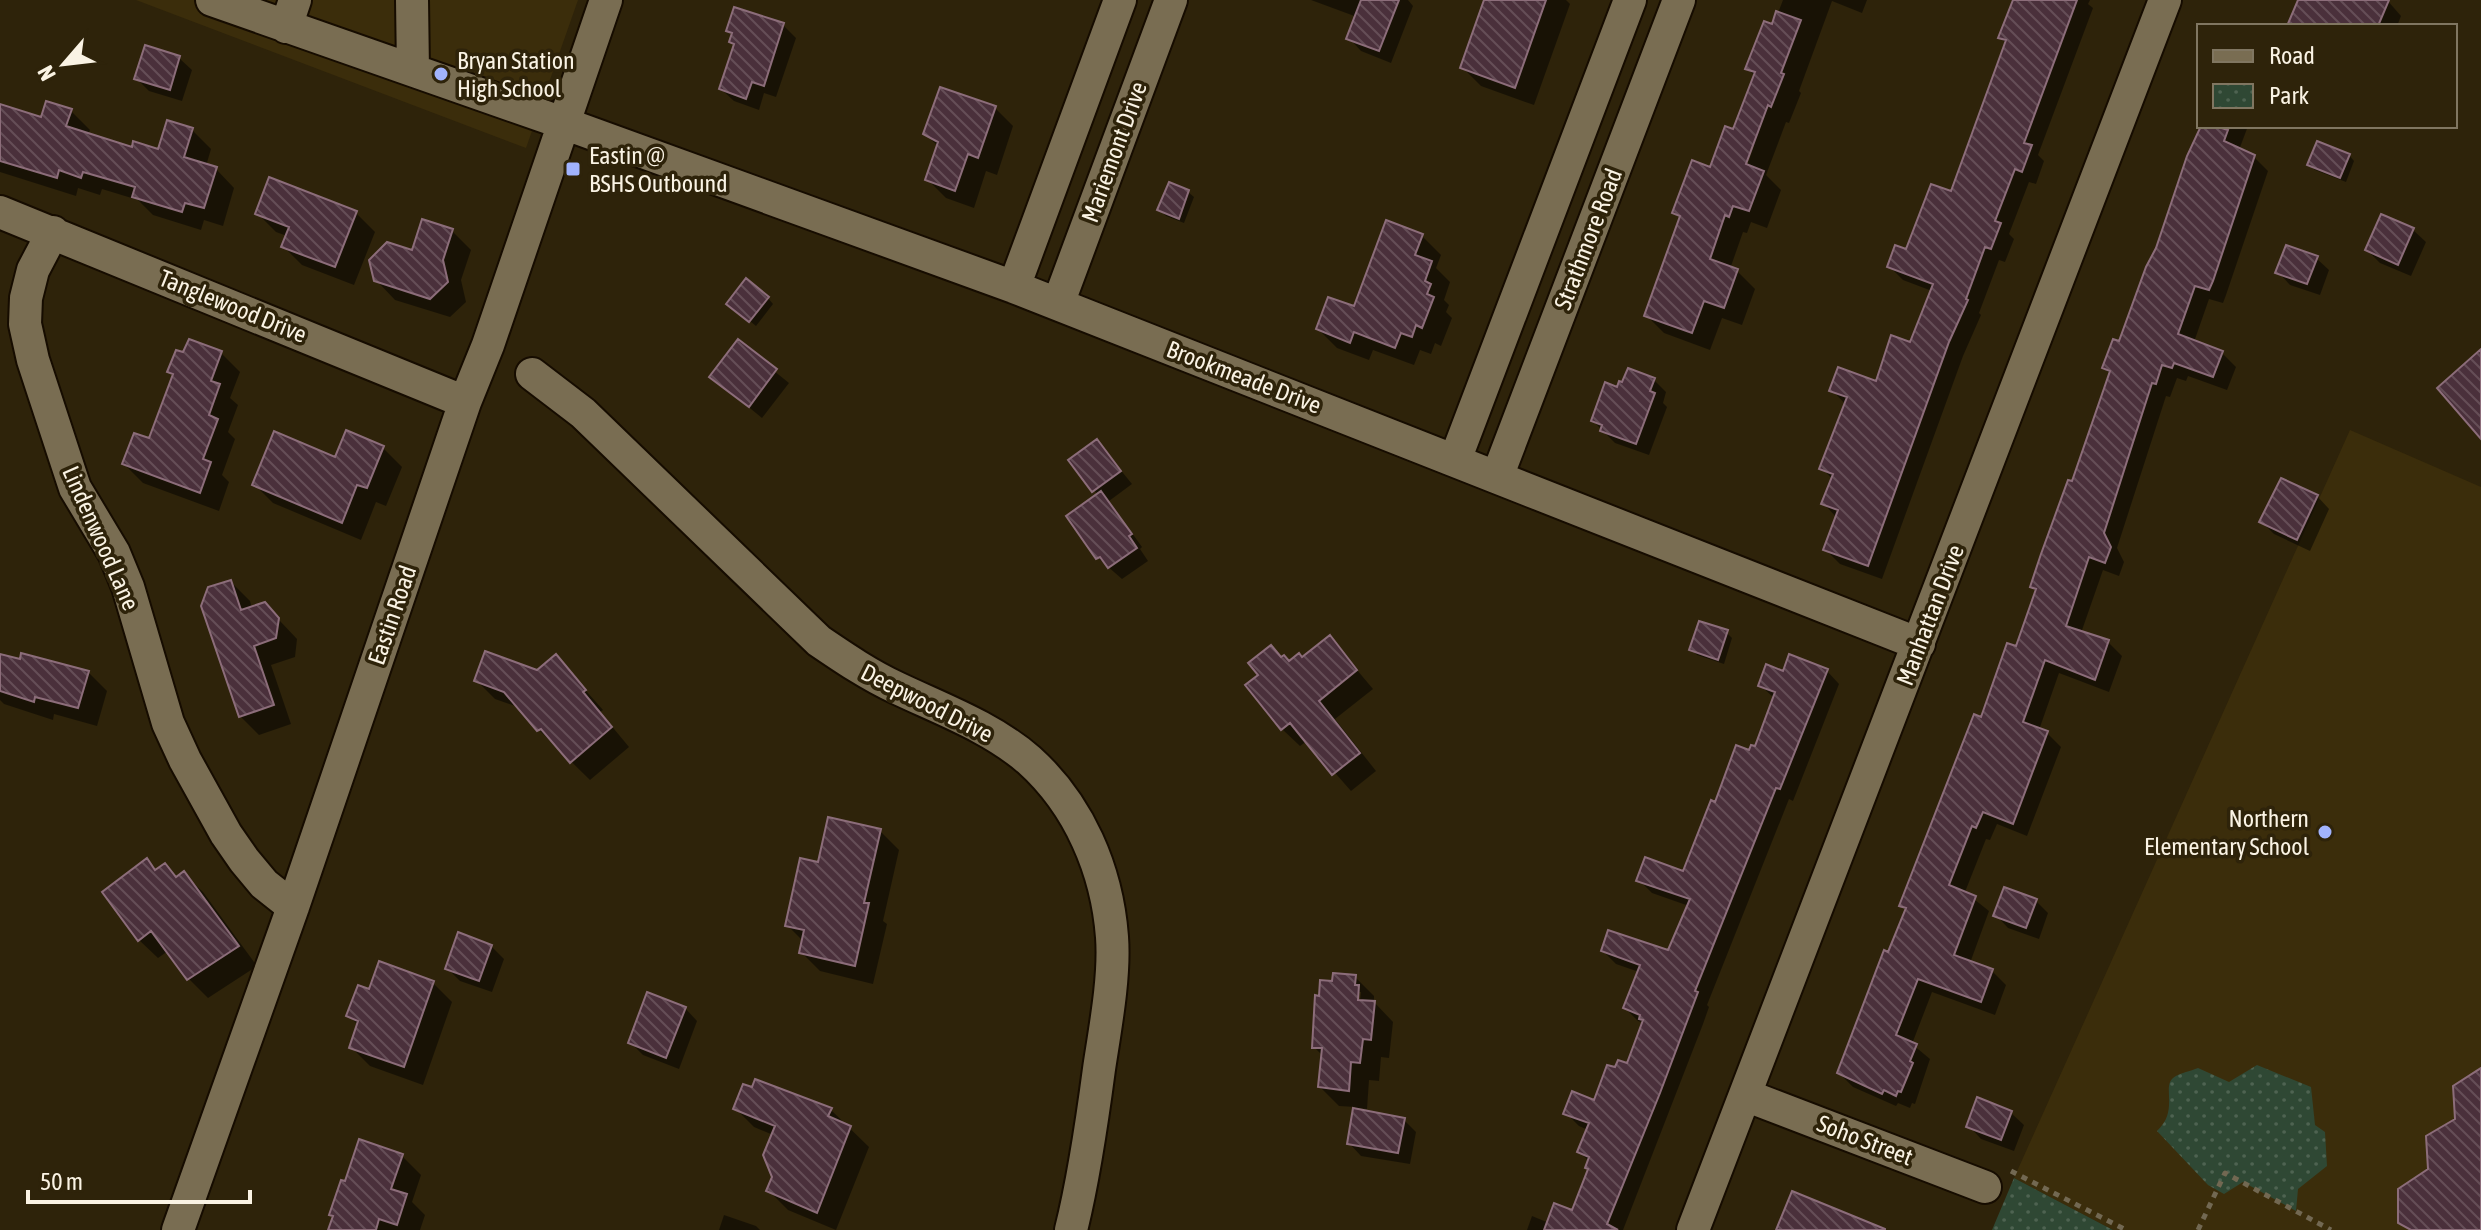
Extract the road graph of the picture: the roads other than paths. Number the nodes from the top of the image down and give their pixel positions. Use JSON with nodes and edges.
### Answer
{"nodes":[{"id":1,"x":212,"y":0,"type":"edge"},
{"id":2,"x":412,"y":0,"type":"edge"},
{"id":3,"x":606,"y":0,"type":"edge"},
{"id":4,"x":1120,"y":0,"type":"edge"},
{"id":5,"x":1171,"y":0,"type":"edge"},
{"id":6,"x":1630,"y":0,"type":"edge"},
{"id":7,"x":1679,"y":0,"type":"edge"},
{"id":8,"x":2165,"y":0,"type":"edge"},
{"id":9,"x":290,"y":14,"type":"edge"},
{"id":10,"x":413,"y":70,"type":"junction"},
{"id":11,"x":563,"y":123,"type":"junction"},
{"id":12,"x":0,"y":212,"type":"edge"},
{"id":13,"x":53,"y":232,"type":"junction"},
{"id":14,"x":1014,"y":287,"type":"junction"},
{"id":15,"x":1058,"y":304,"type":"junction"},
{"id":16,"x":532,"y":374,"type":"dead end"},
{"id":17,"x":465,"y":402,"type":"junction"},
{"id":18,"x":1455,"y":460,"type":"junction"},
{"id":19,"x":1497,"y":477,"type":"junction"},
{"id":20,"x":1919,"y":644,"type":"junction"},
{"id":21,"x":293,"y":907,"type":"junction"},
{"id":22,"x":1745,"y":1095,"type":"junction"},
{"id":23,"x":1994,"y":1177,"type":"road end"},
{"id":24,"x":178,"y":1230,"type":"edge"},
{"id":25,"x":1071,"y":1230,"type":"edge"},
{"id":26,"x":1693,"y":1230,"type":"edge"}],
"edges":[{"from":1,"to":9,"type":"street","name":"Brookmeade Drive"},
{"from":2,"to":10,"type":"street"},
{"from":3,"to":11,"type":"street","name":"Eastin Road"},
{"from":4,"to":14,"type":"street","name":"Mariemont Drive"},
{"from":5,"to":15,"type":"street","name":"Mariemont Drive"},
{"from":6,"to":18,"type":"street","name":"Strathmore Road"},
{"from":7,"to":19,"type":"street","name":"Strathmore Road"},
{"from":8,"to":20,"type":"street","name":"Manhattan Drive"},
{"from":9,"to":10,"type":"street","name":"Brookmeade Drive"},
{"from":10,"to":11,"type":"street","name":"Brookmeade Drive"},
{"from":11,"to":14,"type":"street","name":"Brookmeade Drive"},
{"from":11,"to":17,"type":"street","name":"Eastin Road"},
{"from":12,"to":13,"type":"street","name":"Tanglewood Drive"},
{"from":13,"to":17,"type":"street","name":"Tanglewood Drive"},
{"from":13,"to":21,"type":"street","name":"Lindenwood Lane"},
{"from":14,"to":15,"type":"street","name":"Brookmeade Drive"},
{"from":15,"to":18,"type":"street","name":"Brookmeade Drive"},
{"from":16,"to":25,"type":"street","name":"Deepwood Drive"},
{"from":17,"to":21,"type":"street","name":"Eastin Road"},
{"from":18,"to":19,"type":"street","name":"Brookmeade Drive"},
{"from":19,"to":20,"type":"street","name":"Brookmeade Drive"},
{"from":20,"to":22,"type":"street","name":"Manhattan Drive"},
{"from":21,"to":24,"type":"street","name":"Eastin Road"},
{"from":22,"to":23,"type":"street","name":"Soho Street"},
{"from":22,"to":26,"type":"street","name":"Manhattan Drive"}]}
